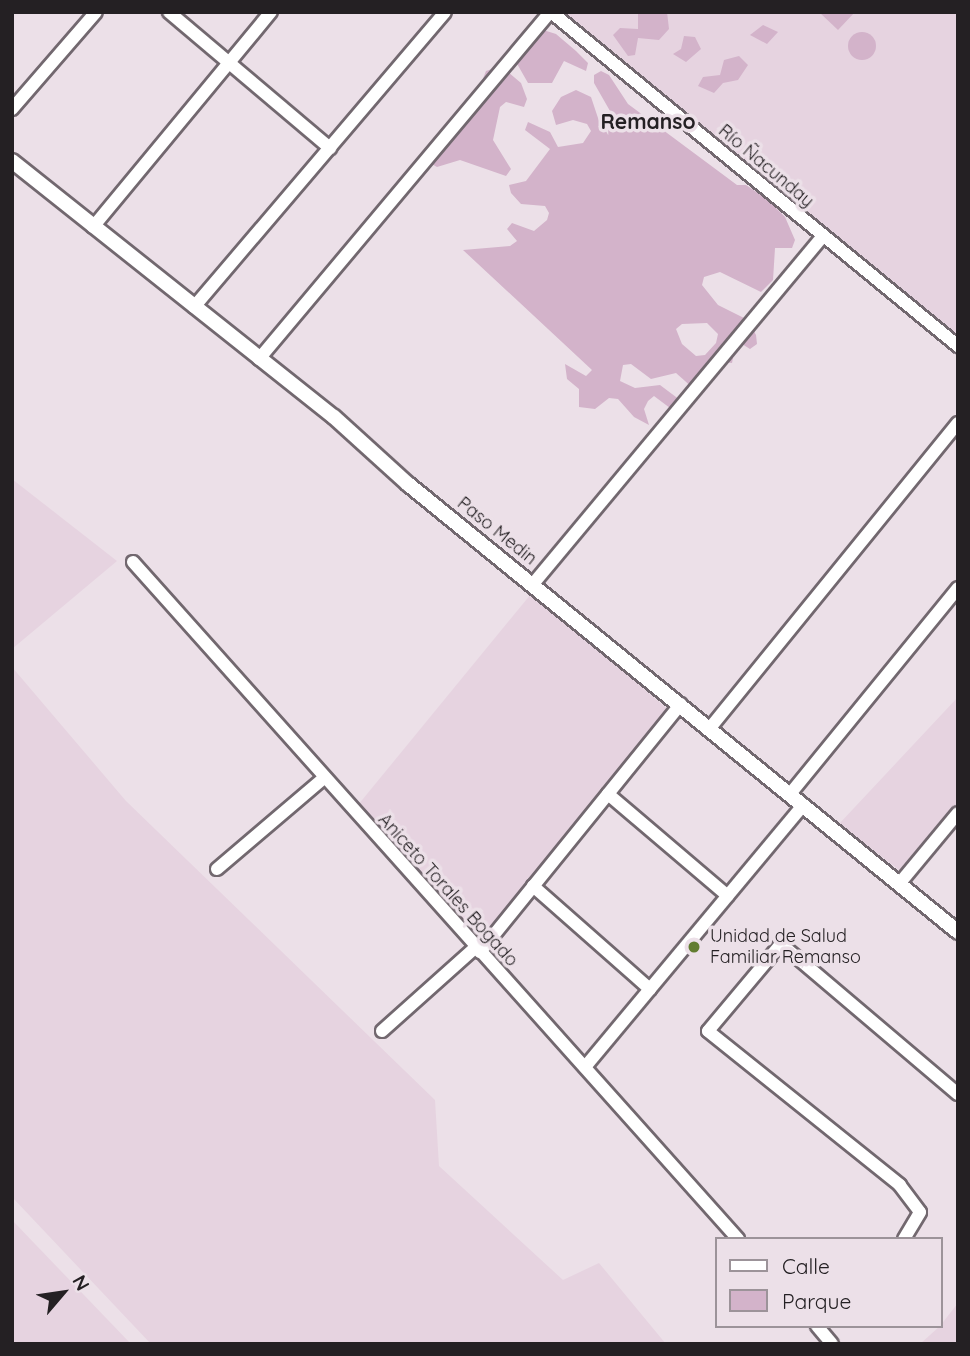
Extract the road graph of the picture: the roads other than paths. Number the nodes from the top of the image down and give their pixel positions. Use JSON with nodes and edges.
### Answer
{"nodes":[{"id":1,"x":96,"y":12,"type":"edge"},
{"id":2,"x":169,"y":12,"type":"edge"},
{"id":3,"x":271,"y":12,"type":"edge"},
{"id":4,"x":445,"y":12,"type":"edge"},
{"id":5,"x":550,"y":12,"type":"edge"},
{"id":6,"x":227,"y":65,"type":"junction"},
{"id":7,"x":12,"y":109,"type":"edge"},
{"id":8,"x":330,"y":148,"type":"junction"},
{"id":9,"x":12,"y":161,"type":"edge"},
{"id":10,"x":93,"y":227,"type":"junction"},
{"id":11,"x":822,"y":236,"type":"junction"},
{"id":12,"x":194,"y":307,"type":"junction"},
{"id":13,"x":958,"y":346,"type":"edge"},
{"id":14,"x":259,"y":359,"type":"junction"},
{"id":15,"x":958,"y":423,"type":"edge"},
{"id":16,"x":133,"y":562,"type":"dead end"},
{"id":17,"x":533,"y":584,"type":"junction"},
{"id":18,"x":958,"y":588,"type":"edge"},
{"id":19,"x":681,"y":704,"type":"junction"},
{"id":20,"x":710,"y":728,"type":"junction"},
{"id":21,"x":324,"y":778,"type":"junction"},
{"id":22,"x":608,"y":794,"type":"junction"},
{"id":23,"x":790,"y":794,"type":"junction"},
{"id":24,"x":803,"y":805,"type":"junction"},
{"id":25,"x":958,"y":813,"type":"edge"},
{"id":26,"x":217,"y":869,"type":"dead end"},
{"id":27,"x":899,"y":884,"type":"junction"},
{"id":28,"x":533,"y":887,"type":"junction"},
{"id":29,"x":727,"y":896,"type":"junction"},
{"id":30,"x":958,"y":932,"type":"edge"},
{"id":31,"x":478,"y":949,"type":"junction"},
{"id":32,"x":650,"y":989,"type":"junction"},
{"id":33,"x":382,"y":1031,"type":"dead end"},
{"id":34,"x":585,"y":1067,"type":"junction"},
{"id":35,"x":958,"y":1094,"type":"edge"},
{"id":36,"x":736,"y":1237,"type":"edge"},
{"id":37,"x":905,"y":1237,"type":"edge"}],
"edges":[{"from":1,"to":7,"type":"street"},
{"from":2,"to":6,"type":"street"},
{"from":3,"to":6,"type":"street"},
{"from":4,"to":8,"type":"street"},
{"from":5,"to":11,"type":"street","name":"Río Ñacunday"},
{"from":5,"to":14,"type":"street"},
{"from":6,"to":8,"type":"street"},
{"from":6,"to":10,"type":"street"},
{"from":8,"to":12,"type":"street"},
{"from":9,"to":10,"type":"street","name":"Paso Medin"},
{"from":10,"to":12,"type":"street","name":"Paso Medin"},
{"from":11,"to":13,"type":"street","name":"Río Ñacunday"},
{"from":11,"to":17,"type":"street"},
{"from":12,"to":14,"type":"street","name":"Paso Medin"},
{"from":14,"to":17,"type":"street","name":"Paso Medin"},
{"from":15,"to":20,"type":"street"},
{"from":16,"to":21,"type":"street","name":"Aniceto Torales Bogado"},
{"from":17,"to":19,"type":"street","name":"Paso Medin"},
{"from":18,"to":23,"type":"street"},
{"from":19,"to":20,"type":"street","name":"Paso Medin"},
{"from":19,"to":22,"type":"street"},
{"from":20,"to":23,"type":"street","name":"Paso Medin"},
{"from":21,"to":26,"type":"street"},
{"from":21,"to":31,"type":"street","name":"Aniceto Torales Bogado"},
{"from":22,"to":28,"type":"street"},
{"from":22,"to":29,"type":"street"},
{"from":23,"to":24,"type":"street","name":"Paso Medin"},
{"from":24,"to":27,"type":"street","name":"Paso Medin"},
{"from":24,"to":29,"type":"street"},
{"from":25,"to":27,"type":"street"},
{"from":27,"to":30,"type":"street","name":"Paso Medin"},
{"from":28,"to":31,"type":"street"},
{"from":28,"to":32,"type":"street"},
{"from":29,"to":32,"type":"street"},
{"from":31,"to":33,"type":"street"},
{"from":31,"to":34,"type":"street","name":"Aniceto Torales Bogado"},
{"from":32,"to":34,"type":"street"},
{"from":34,"to":36,"type":"street","name":"Aniceto Torales Bogado"},
{"from":35,"to":37,"type":"street"}]}
